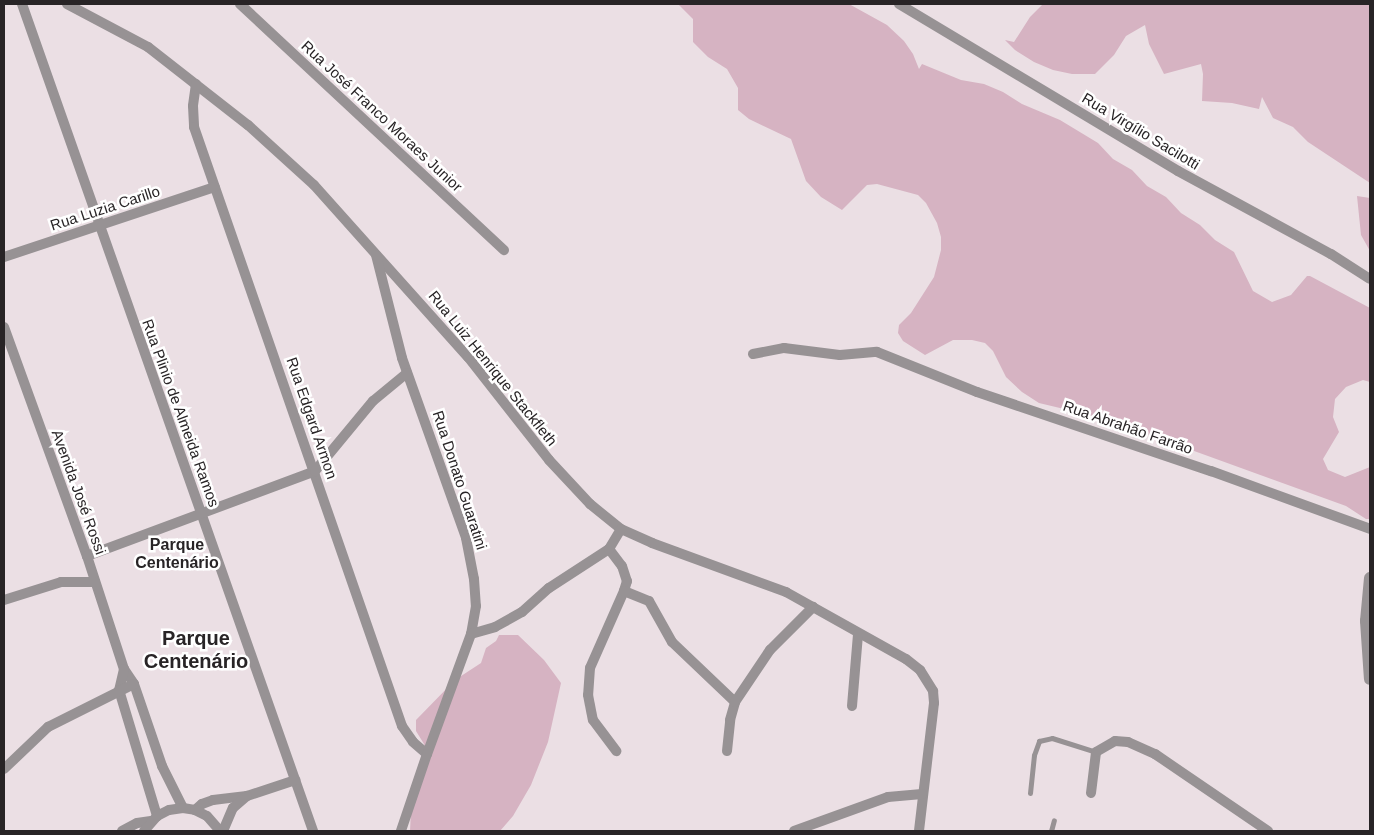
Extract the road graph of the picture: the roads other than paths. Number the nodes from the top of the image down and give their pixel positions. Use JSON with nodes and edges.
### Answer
{"nodes":[{"id":1,"x":22,"y":4,"type":"edge"},
{"id":2,"x":67,"y":4,"type":"edge"},
{"id":3,"x":240,"y":4,"type":"edge"},
{"id":4,"x":899,"y":4,"type":"edge"},
{"id":5,"x":196,"y":84,"type":"junction"},
{"id":6,"x":215,"y":187,"type":"junction"},
{"id":7,"x":98,"y":226,"type":"junction"},
{"id":8,"x":504,"y":250,"type":"dead end"},
{"id":9,"x":376,"y":252,"type":"junction"},
{"id":10,"x":4,"y":257,"type":"edge"},
{"id":11,"x":1370,"y":280,"type":"edge"},
{"id":12,"x":4,"y":327,"type":"edge"},
{"id":13,"x":753,"y":354,"type":"dead end"},
{"id":14,"x":407,"y":372,"type":"junction"},
{"id":15,"x":315,"y":471,"type":"junction"},
{"id":16,"x":201,"y":514,"type":"junction"},
{"id":17,"x":622,"y":529,"type":"junction"},
{"id":18,"x":1370,"y":529,"type":"edge"},
{"id":19,"x":609,"y":550,"type":"junction"},
{"id":20,"x":87,"y":556,"type":"junction"},
{"id":21,"x":1370,"y":578,"type":"edge"},
{"id":22,"x":95,"y":582,"type":"junction"},
{"id":23,"x":624,"y":591,"type":"junction"},
{"id":24,"x":4,"y":600,"type":"edge"},
{"id":25,"x":813,"y":607,"type":"junction"},
{"id":26,"x":471,"y":634,"type":"junction"},
{"id":27,"x":858,"y":634,"type":"junction"},
{"id":28,"x":124,"y":669,"type":"junction"},
{"id":29,"x":1370,"y":679,"type":"edge"},
{"id":30,"x":134,"y":684,"type":"junction"},
{"id":31,"x":119,"y":690,"type":"junction"},
{"id":32,"x":735,"y":702,"type":"junction"},
{"id":33,"x":852,"y":706,"type":"dead end"},
{"id":34,"x":616,"y":751,"type":"dead end"},
{"id":35,"x":727,"y":751,"type":"dead end"},
{"id":36,"x":1096,"y":752,"type":"junction"},
{"id":37,"x":427,"y":754,"type":"junction"},
{"id":38,"x":4,"y":768,"type":"edge"},
{"id":39,"x":295,"y":780,"type":"junction"},
{"id":40,"x":1030,"y":792,"type":"dead end"},
{"id":41,"x":1091,"y":793,"type":"dead end"},
{"id":42,"x":922,"y":794,"type":"junction"},
{"id":43,"x":248,"y":796,"type":"junction"},
{"id":44,"x":183,"y":808,"type":"junction"},
{"id":45,"x":196,"y":810,"type":"junction"},
{"id":46,"x":154,"y":819,"type":"junction"},
{"id":47,"x":1054,"y":820,"type":"dead end"},
{"id":48,"x":122,"y":831,"type":"edge"},
{"id":49,"x":144,"y":831,"type":"edge"},
{"id":50,"x":221,"y":831,"type":"edge"},
{"id":51,"x":313,"y":831,"type":"edge"},
{"id":52,"x":401,"y":831,"type":"edge"},
{"id":53,"x":794,"y":831,"type":"edge"},
{"id":54,"x":919,"y":831,"type":"edge"},
{"id":55,"x":1051,"y":831,"type":"edge"},
{"id":56,"x":1268,"y":831,"type":"edge"}],
"edges":[{"from":1,"to":7,"type":"street","name":"Rua Plinio de Almeida Ramos"},
{"from":2,"to":5,"type":"street","name":"Rua Luiz Henrique Stackfleth"},
{"from":3,"to":8,"type":"street","name":"Rua José Franco Moraes Junior"},
{"from":4,"to":11,"type":"street","name":"Rua Virgílio Sacilotti"},
{"from":5,"to":6,"type":"street","name":"Rua Edgard Armon"},
{"from":5,"to":9,"type":"street","name":"Rua Luiz Henrique Stackfleth"},
{"from":6,"to":7,"type":"street","name":"Rua Luzia Carillo"},
{"from":6,"to":15,"type":"street","name":"Rua Edgard Armon"},
{"from":7,"to":10,"type":"street","name":"Rua Luzia Carillo"},
{"from":7,"to":16,"type":"street","name":"Rua Plinio de Almeida Ramos"},
{"from":9,"to":14,"type":"street","name":"Rua Donato Guaratini"},
{"from":9,"to":17,"type":"street","name":"Rua Luiz Henrique Stackfleth"},
{"from":12,"to":20,"type":"street","name":"Avenida José Rossi"},
{"from":13,"to":18,"type":"street","name":"Rua Abrahão Farrão"},
{"from":14,"to":15,"type":"street"},
{"from":14,"to":26,"type":"street","name":"Rua Donato Guaratini"},
{"from":15,"to":16,"type":"street"},
{"from":15,"to":37,"type":"street","name":"Rua Edgard Armon"},
{"from":16,"to":20,"type":"street"},
{"from":16,"to":39,"type":"street","name":"Rua Plinio de Almeida Ramos"},
{"from":17,"to":19,"type":"street"},
{"from":17,"to":25,"type":"street","name":"Rua Luiz Henrique Stackfleth"},
{"from":19,"to":23,"type":"street"},
{"from":19,"to":26,"type":"street"},
{"from":20,"to":22,"type":"street","name":"Avenida José Rossi"},
{"from":21,"to":29,"type":"street"},
{"from":22,"to":24,"type":"street"},
{"from":22,"to":28,"type":"street","name":"Avenida José Rossi"},
{"from":23,"to":32,"type":"street"},
{"from":23,"to":34,"type":"street"},
{"from":25,"to":27,"type":"street","name":"Rua Luiz Henrique Stackfleth"},
{"from":25,"to":32,"type":"street"},
{"from":26,"to":37,"type":"street","name":"Rua Donato Guaratini"},
{"from":27,"to":33,"type":"street"},
{"from":27,"to":42,"type":"street","name":"Rua Luiz Henrique Stackfleth"},
{"from":28,"to":30,"type":"street","name":"Avenida José Rossi"},
{"from":28,"to":31,"type":"street"},
{"from":30,"to":31,"type":"street"},
{"from":30,"to":44,"type":"street","name":"Avenida José Rossi"},
{"from":31,"to":38,"type":"street"},
{"from":31,"to":46,"type":"street"},
{"from":32,"to":35,"type":"street"},
{"from":36,"to":40,"type":"lane"},
{"from":36,"to":41,"type":"street"},
{"from":36,"to":56,"type":"street"},
{"from":37,"to":52,"type":"street","name":"Rua Donato Guaratini"},
{"from":39,"to":43,"type":"street"},
{"from":39,"to":51,"type":"street","name":"Rua Plinio de Almeida Ramos"},
{"from":42,"to":53,"type":"street"},
{"from":42,"to":54,"type":"street"},
{"from":43,"to":45,"type":"street"},
{"from":43,"to":50,"type":"street"},
{"from":44,"to":45,"type":"street"},
{"from":44,"to":46,"type":"street"},
{"from":45,"to":50,"type":"street"},
{"from":46,"to":48,"type":"street"},
{"from":46,"to":49,"type":"street"},
{"from":47,"to":55,"type":"lane"}]}
